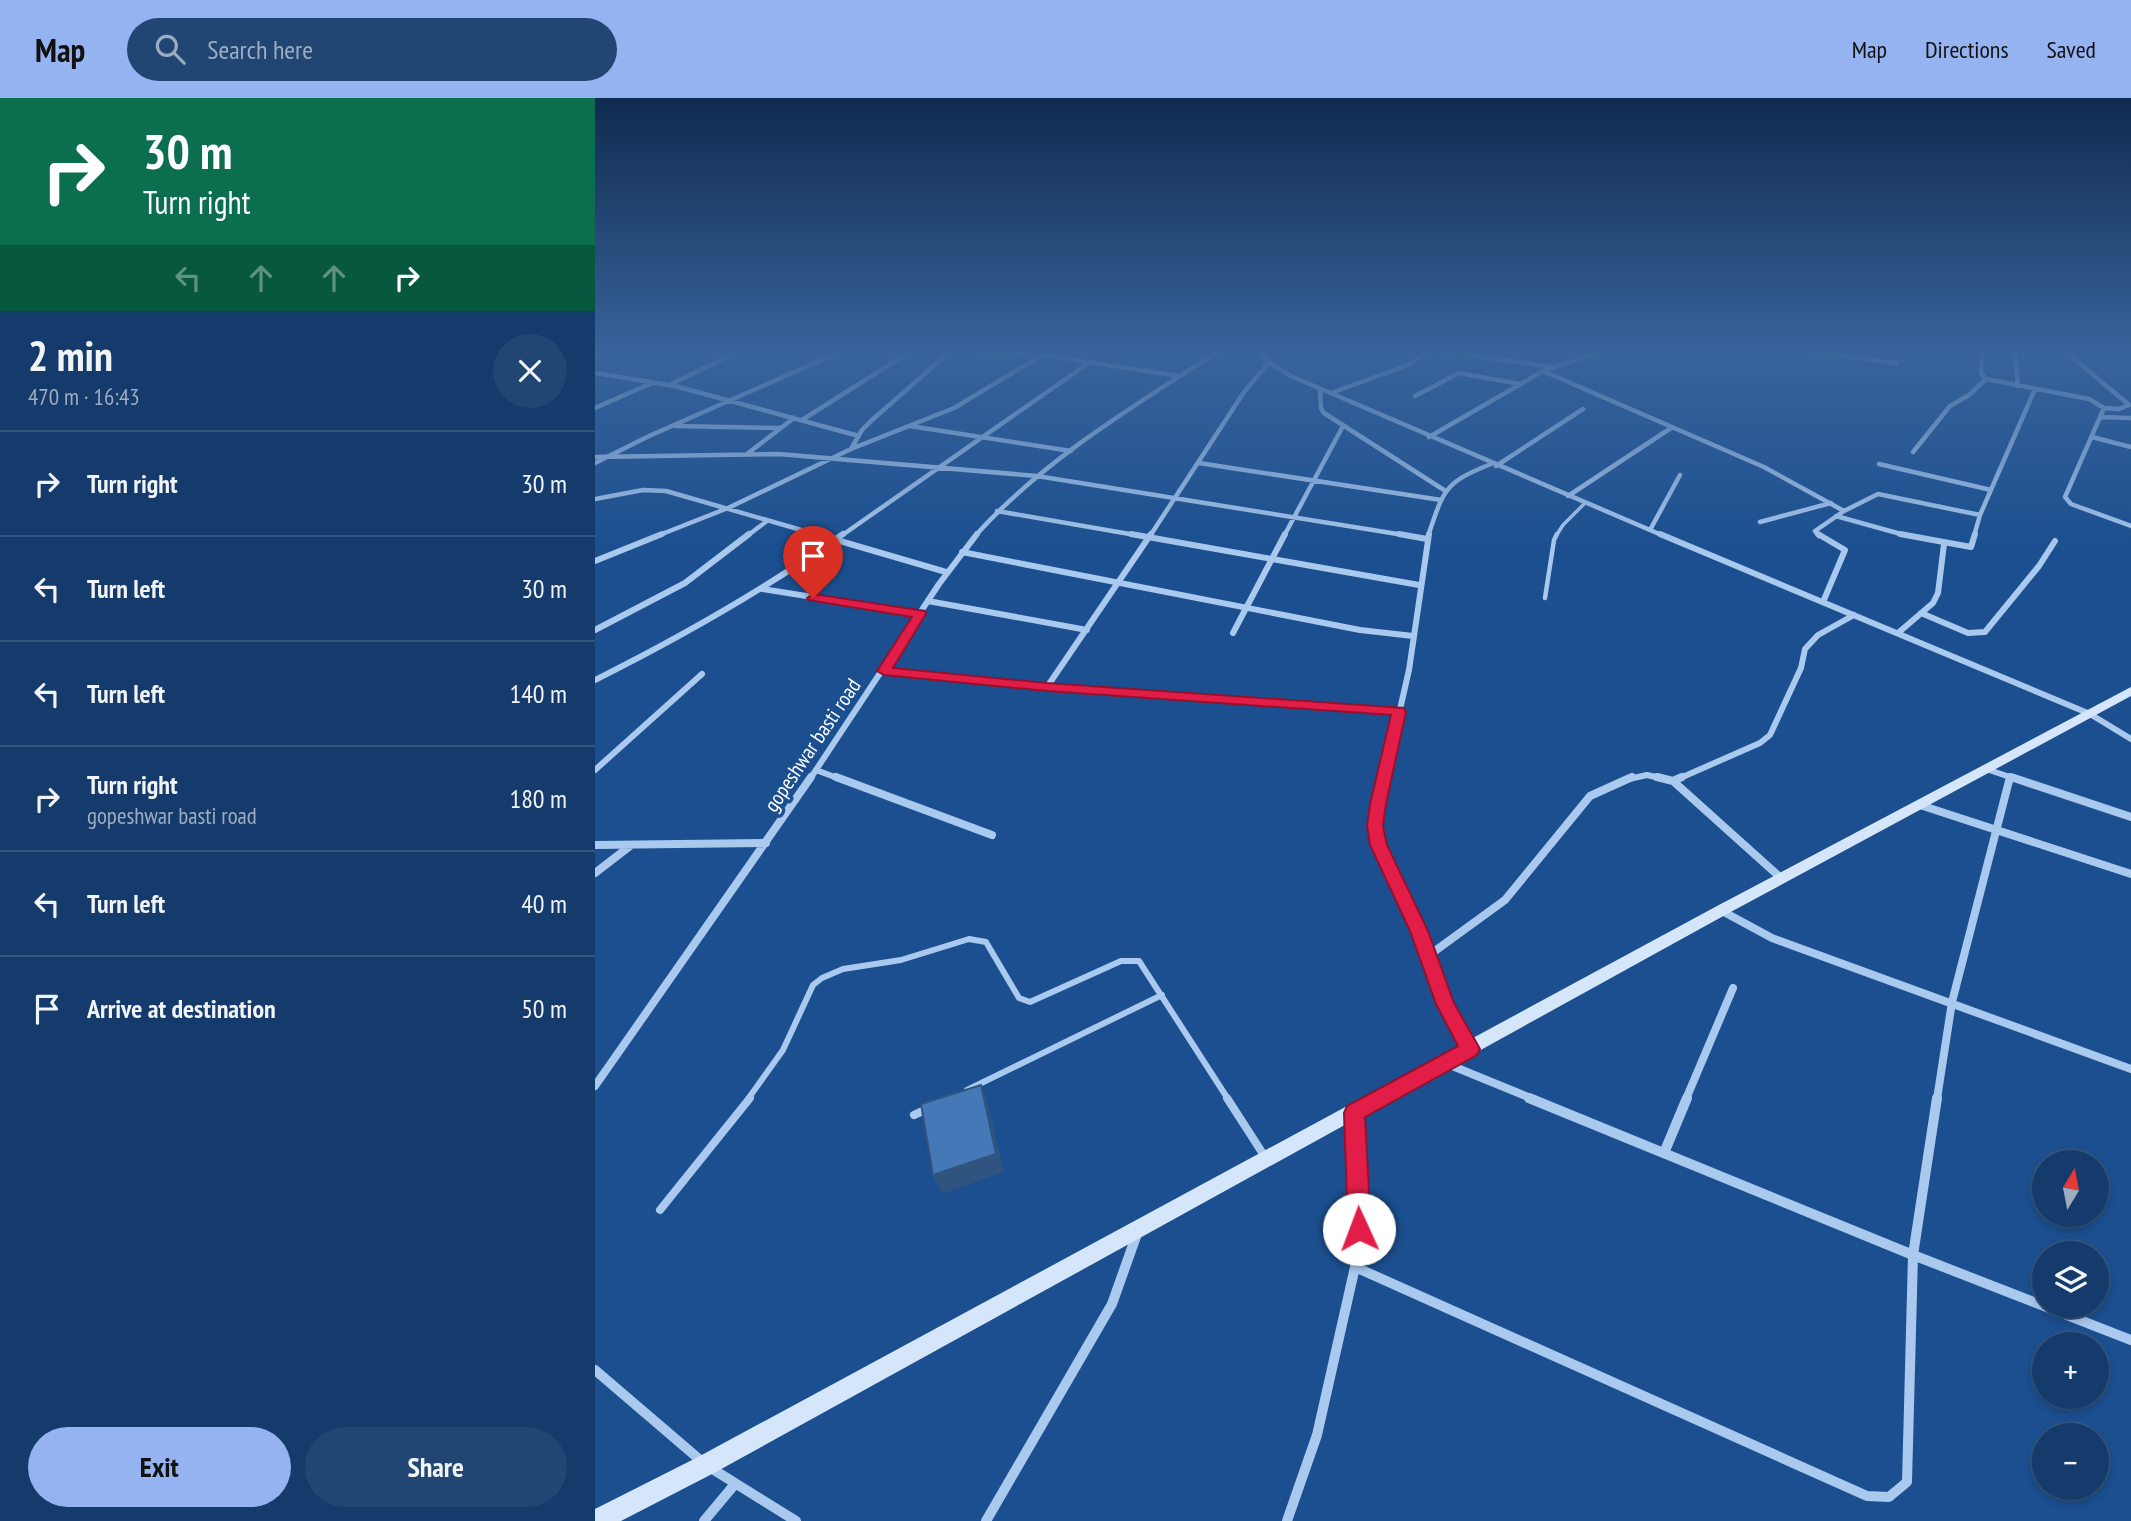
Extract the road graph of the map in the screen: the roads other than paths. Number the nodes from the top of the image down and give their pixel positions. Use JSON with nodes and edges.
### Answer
{"nodes":[{"id":1,"x":691,"y":417,"type":"edge"},
{"id":2,"x":805,"y":417,"type":"edge"},
{"id":3,"x":875,"y":417,"type":"edge"},
{"id":4,"x":928,"y":417,"type":"edge"},
{"id":5,"x":1011,"y":417,"type":"edge"},
{"id":6,"x":1120,"y":417,"type":"edge"},
{"id":7,"x":1228,"y":417,"type":"edge"},
{"id":8,"x":1332,"y":417,"type":"edge"},
{"id":9,"x":1385,"y":417,"type":"edge"},
{"id":10,"x":1463,"y":417,"type":"edge"},
{"id":11,"x":1570,"y":417,"type":"edge"},
{"id":12,"x":1647,"y":417,"type":"edge"},
{"id":13,"x":1941,"y":417,"type":"edge"},
{"id":14,"x":2023,"y":417,"type":"edge"},
{"id":15,"x":794,"y":418,"type":"joint"},
{"id":16,"x":2100,"y":418,"type":"joint"},
{"id":17,"x":2131,"y":418,"type":"edge"},
{"id":18,"x":801,"y":420,"type":"junction"},
{"id":19,"x":671,"y":426,"type":"junction"},
{"id":20,"x":909,"y":426,"type":"junction"},
{"id":21,"x":1343,"y":426,"type":"junction"},
{"id":22,"x":781,"y":428,"type":"junction"},
{"id":23,"x":1671,"y":428,"type":"junction"},
{"id":24,"x":859,"y":436,"type":"junction"},
{"id":25,"x":1429,"y":437,"type":"junction"},
{"id":26,"x":2092,"y":437,"type":"junction"},
{"id":27,"x":982,"y":438,"type":"junction"},
{"id":28,"x":2131,"y":447,"type":"edge"},
{"id":29,"x":851,"y":449,"type":"junction"},
{"id":30,"x":1071,"y":451,"type":"junction"},
{"id":31,"x":1913,"y":452,"type":"dead end"},
{"id":32,"x":746,"y":454,"type":"junction"},
{"id":33,"x":595,"y":457,"type":"edge"},
{"id":34,"x":604,"y":457,"type":"junction"},
{"id":35,"x":833,"y":458,"type":"junction"},
{"id":36,"x":595,"y":463,"type":"edge"},
{"id":37,"x":1199,"y":463,"type":"junction"},
{"id":38,"x":1879,"y":464,"type":"dead end"},
{"id":39,"x":1494,"y":465,"type":"junction"},
{"id":40,"x":939,"y":467,"type":"junction"},
{"id":41,"x":1680,"y":475,"type":"dead end"},
{"id":42,"x":1037,"y":477,"type":"junction"},
{"id":43,"x":1314,"y":481,"type":"junction"},
{"id":44,"x":1444,"y":490,"type":"junction"},
{"id":45,"x":1991,"y":490,"type":"junction"},
{"id":46,"x":1568,"y":496,"type":"junction"},
{"id":47,"x":595,"y":499,"type":"edge"},
{"id":48,"x":1175,"y":499,"type":"junction"},
{"id":49,"x":1441,"y":500,"type":"junction"},
{"id":50,"x":1585,"y":503,"type":"junction"},
{"id":51,"x":1831,"y":503,"type":"junction"},
{"id":52,"x":728,"y":508,"type":"junction"},
{"id":53,"x":997,"y":511,"type":"junction"},
{"id":54,"x":1844,"y":511,"type":"junction"},
{"id":55,"x":1980,"y":515,"type":"junction"},
{"id":56,"x":1836,"y":516,"type":"junction"},
{"id":57,"x":1292,"y":519,"type":"junction"},
{"id":58,"x":767,"y":521,"type":"junction"},
{"id":59,"x":1761,"y":522,"type":"dead end"},
{"id":60,"x":2131,"y":526,"type":"edge"},
{"id":61,"x":1650,"y":530,"type":"junction"},
{"id":62,"x":1148,"y":537,"type":"junction"},
{"id":63,"x":1427,"y":539,"type":"junction"},
{"id":64,"x":836,"y":541,"type":"junction"},
{"id":65,"x":2056,"y":541,"type":"dead end"},
{"id":66,"x":1944,"y":544,"type":"junction"},
{"id":67,"x":962,"y":552,"type":"junction"},
{"id":68,"x":597,"y":558,"type":"edge"},
{"id":69,"x":1272,"y":558,"type":"junction"},
{"id":70,"x":946,"y":572,"type":"junction"},
{"id":71,"x":1119,"y":582,"type":"junction"},
{"id":72,"x":1419,"y":585,"type":"junction"},
{"id":73,"x":761,"y":589,"type":"junction"},
{"id":74,"x":1545,"y":598,"type":"dead end"},
{"id":75,"x":928,"y":601,"type":"junction"},
{"id":76,"x":1823,"y":602,"type":"junction"},
{"id":77,"x":1247,"y":606,"type":"junction"},
{"id":78,"x":1921,"y":613,"type":"junction"},
{"id":79,"x":920,"y":614,"type":"junction"},
{"id":80,"x":1854,"y":615,"type":"junction"},
{"id":81,"x":595,"y":630,"type":"edge"},
{"id":82,"x":1087,"y":630,"type":"junction"},
{"id":83,"x":1233,"y":633,"type":"dead end"},
{"id":84,"x":1898,"y":634,"type":"junction"},
{"id":85,"x":1413,"y":636,"type":"junction"},
{"id":86,"x":884,"y":671,"type":"junction"},
{"id":87,"x":702,"y":674,"type":"dead end"},
{"id":88,"x":595,"y":680,"type":"edge"},
{"id":89,"x":1047,"y":687,"type":"junction"},
{"id":90,"x":2131,"y":691,"type":"edge"},
{"id":91,"x":1399,"y":712,"type":"junction"},
{"id":92,"x":2090,"y":714,"type":"junction"},
{"id":93,"x":2131,"y":738,"type":"edge"},
{"id":94,"x":1985,"y":769,"type":"junction"},
{"id":95,"x":595,"y":770,"type":"edge"},
{"id":96,"x":816,"y":770,"type":"junction"},
{"id":97,"x":2010,"y":777,"type":"junction"},
{"id":98,"x":1672,"y":781,"type":"junction"},
{"id":99,"x":1919,"y":804,"type":"junction"},
{"id":100,"x":2131,"y":817,"type":"edge"},
{"id":101,"x":1997,"y":830,"type":"junction"},
{"id":102,"x":992,"y":835,"type":"dead end"},
{"id":103,"x":766,"y":843,"type":"junction"},
{"id":104,"x":595,"y":845,"type":"edge"},
{"id":105,"x":631,"y":845,"type":"junction"},
{"id":106,"x":595,"y":873,"type":"edge"},
{"id":107,"x":2131,"y":874,"type":"edge"},
{"id":108,"x":1781,"y":878,"type":"junction"},
{"id":109,"x":1722,"y":910,"type":"junction"},
{"id":110,"x":1428,"y":956,"type":"junction"},
{"id":111,"x":1733,"y":988,"type":"dead end"},
{"id":112,"x":1161,"y":995,"type":"junction"},
{"id":113,"x":1952,"y":1002,"type":"junction"},
{"id":114,"x":1470,"y":1049,"type":"junction"},
{"id":115,"x":1445,"y":1063,"type":"junction"},
{"id":116,"x":2131,"y":1069,"type":"edge"},
{"id":117,"x":595,"y":1086,"type":"edge"},
{"id":118,"x":964,"y":1091,"type":"edge"},
{"id":119,"x":939,"y":1103,"type":"edge"},
{"id":120,"x":1355,"y":1113,"type":"junction"},
{"id":121,"x":914,"y":1115,"type":"dead end"},
{"id":122,"x":1664,"y":1153,"type":"junction"},
{"id":123,"x":1267,"y":1160,"type":"junction"},
{"id":124,"x":660,"y":1210,"type":"dead end"},
{"id":125,"x":1139,"y":1228,"type":"junction"},
{"id":126,"x":1913,"y":1255,"type":"junction"},
{"id":127,"x":1355,"y":1267,"type":"junction"},
{"id":128,"x":2131,"y":1340,"type":"edge"},
{"id":129,"x":595,"y":1370,"type":"edge"},
{"id":130,"x":706,"y":1465,"type":"junction"},
{"id":131,"x":735,"y":1484,"type":"junction"},
{"id":132,"x":597,"y":1521,"type":"edge"},
{"id":133,"x":704,"y":1521,"type":"edge"},
{"id":134,"x":796,"y":1521,"type":"edge"},
{"id":135,"x":986,"y":1521,"type":"edge"},
{"id":136,"x":1287,"y":1521,"type":"edge"}],
"edges":[{"from":1,"to":19,"type":"street"},
{"from":2,"to":18,"type":"street"},
{"from":3,"to":24,"type":"street"},
{"from":4,"to":20,"type":"street"},
{"from":5,"to":27,"type":"street"},
{"from":6,"to":30,"type":"street","name":"gopeshwar basti road"},
{"from":7,"to":37,"type":"street"},
{"from":8,"to":21,"type":"street"},
{"from":9,"to":25,"type":"street"},
{"from":10,"to":25,"type":"street"},
{"from":11,"to":39,"type":"street"},
{"from":12,"to":23,"type":"street"},
{"from":13,"to":31,"type":"street"},
{"from":14,"to":45,"type":"street"},
{"from":15,"to":18,"type":"street"},
{"from":15,"to":22,"type":"street"},
{"from":16,"to":17,"type":"street"},
{"from":16,"to":26,"type":"street"},
{"from":18,"to":24,"type":"street"},
{"from":19,"to":22,"type":"street"},
{"from":19,"to":34,"type":"street"},
{"from":20,"to":27,"type":"street"},
{"from":20,"to":29,"type":"street"},
{"from":21,"to":43,"type":"street"},
{"from":21,"to":44,"type":"street"},
{"from":22,"to":32,"type":"street"},
{"from":23,"to":46,"type":"street"},
{"from":23,"to":51,"type":"street"},
{"from":24,"to":29,"type":"street"},
{"from":25,"to":39,"type":"street"},
{"from":26,"to":28,"type":"street"},
{"from":26,"to":60,"type":"street"},
{"from":27,"to":30,"type":"street"},
{"from":27,"to":40,"type":"street"},
{"from":29,"to":35,"type":"street"},
{"from":30,"to":42,"type":"street","name":"gopeshwar basti road"},
{"from":32,"to":34,"type":"street"},
{"from":32,"to":35,"type":"street"},
{"from":33,"to":34,"type":"street"},
{"from":34,"to":36,"type":"street"},
{"from":35,"to":40,"type":"street"},
{"from":35,"to":52,"type":"street"},
{"from":37,"to":43,"type":"street"},
{"from":37,"to":48,"type":"street"},
{"from":38,"to":45,"type":"street"},
{"from":39,"to":44,"type":"street"},
{"from":39,"to":46,"type":"street"},
{"from":40,"to":42,"type":"street"},
{"from":40,"to":64,"type":"street"},
{"from":41,"to":61,"type":"street"},
{"from":42,"to":48,"type":"street"},
{"from":42,"to":53,"type":"street","name":"gopeshwar basti road"},
{"from":43,"to":49,"type":"street"},
{"from":43,"to":57,"type":"street"},
{"from":44,"to":49,"type":"street"},
{"from":45,"to":55,"type":"street"},
{"from":46,"to":50,"type":"street"},
{"from":47,"to":52,"type":"street"},
{"from":48,"to":57,"type":"street"},
{"from":48,"to":62,"type":"street"},
{"from":49,"to":63,"type":"street"},
{"from":50,"to":61,"type":"street"},
{"from":50,"to":74,"type":"lane"},
{"from":51,"to":54,"type":"street"},
{"from":51,"to":59,"type":"street"},
{"from":52,"to":58,"type":"street"},
{"from":52,"to":68,"type":"street"},
{"from":53,"to":62,"type":"street"},
{"from":53,"to":67,"type":"street","name":"gopeshwar basti road"},
{"from":54,"to":55,"type":"street"},
{"from":54,"to":56,"type":"street"},
{"from":55,"to":66,"type":"street"},
{"from":56,"to":66,"type":"street"},
{"from":56,"to":76,"type":"street"},
{"from":57,"to":63,"type":"street"},
{"from":57,"to":69,"type":"street"},
{"from":58,"to":64,"type":"street"},
{"from":58,"to":81,"type":"street"},
{"from":61,"to":76,"type":"street"},
{"from":62,"to":69,"type":"street"},
{"from":62,"to":71,"type":"street"},
{"from":63,"to":72,"type":"street"},
{"from":64,"to":70,"type":"street"},
{"from":64,"to":73,"type":"street"},
{"from":65,"to":78,"type":"street"},
{"from":66,"to":78,"type":"street"},
{"from":67,"to":70,"type":"street","name":"gopeshwar basti road"},
{"from":67,"to":71,"type":"street"},
{"from":69,"to":72,"type":"street"},
{"from":69,"to":77,"type":"street"},
{"from":70,"to":75,"type":"street","name":"gopeshwar basti road"},
{"from":71,"to":77,"type":"street"},
{"from":71,"to":82,"type":"street"},
{"from":72,"to":85,"type":"street"},
{"from":73,"to":79,"type":"street"},
{"from":73,"to":88,"type":"street"},
{"from":75,"to":79,"type":"street","name":"gopeshwar basti road"},
{"from":75,"to":82,"type":"street"},
{"from":76,"to":80,"type":"street"},
{"from":77,"to":83,"type":"street"},
{"from":77,"to":85,"type":"street"},
{"from":78,"to":84,"type":"street"},
{"from":79,"to":86,"type":"street","name":"gopeshwar basti road"},
{"from":80,"to":84,"type":"street"},
{"from":80,"to":98,"type":"street"},
{"from":82,"to":89,"type":"street"},
{"from":84,"to":92,"type":"street"},
{"from":85,"to":91,"type":"street"},
{"from":86,"to":89,"type":"street"},
{"from":86,"to":96,"type":"street","name":"gopeshwar basti road"},
{"from":87,"to":95,"type":"street"},
{"from":89,"to":91,"type":"street"},
{"from":90,"to":92,"type":"street"},
{"from":91,"to":110,"type":"street"},
{"from":92,"to":93,"type":"street"},
{"from":92,"to":94,"type":"street"},
{"from":94,"to":97,"type":"street"},
{"from":94,"to":99,"type":"street"},
{"from":96,"to":102,"type":"street"},
{"from":96,"to":103,"type":"street","name":"gopeshwar basti road"},
{"from":97,"to":100,"type":"street"},
{"from":97,"to":101,"type":"street"},
{"from":98,"to":108,"type":"street"},
{"from":98,"to":110,"type":"street"},
{"from":99,"to":101,"type":"street"},
{"from":99,"to":108,"type":"street"},
{"from":101,"to":107,"type":"street"},
{"from":101,"to":113,"type":"street"},
{"from":103,"to":105,"type":"street"},
{"from":103,"to":117,"type":"street","name":"gopeshwar basti road"},
{"from":104,"to":105,"type":"street"},
{"from":105,"to":106,"type":"street"},
{"from":108,"to":109,"type":"street"},
{"from":109,"to":113,"type":"street"},
{"from":109,"to":114,"type":"street"},
{"from":110,"to":114,"type":"street"},
{"from":111,"to":122,"type":"street"},
{"from":112,"to":118,"type":"lane"},
{"from":112,"to":123,"type":"lane"},
{"from":112,"to":124,"type":"lane"},
{"from":113,"to":116,"type":"street"},
{"from":113,"to":126,"type":"street"},
{"from":114,"to":115,"type":"street"},
{"from":115,"to":120,"type":"street"},
{"from":115,"to":122,"type":"street"},
{"from":119,"to":121,"type":"lane"},
{"from":120,"to":123,"type":"street"},
{"from":120,"to":127,"type":"street"},
{"from":122,"to":126,"type":"street"},
{"from":123,"to":125,"type":"street"},
{"from":125,"to":130,"type":"street"},
{"from":125,"to":135,"type":"street"},
{"from":126,"to":127,"type":"street"},
{"from":126,"to":128,"type":"street"},
{"from":127,"to":136,"type":"street"},
{"from":129,"to":130,"type":"street"},
{"from":130,"to":131,"type":"street"},
{"from":130,"to":132,"type":"street"},
{"from":131,"to":133,"type":"street"},
{"from":131,"to":134,"type":"street"}]}
